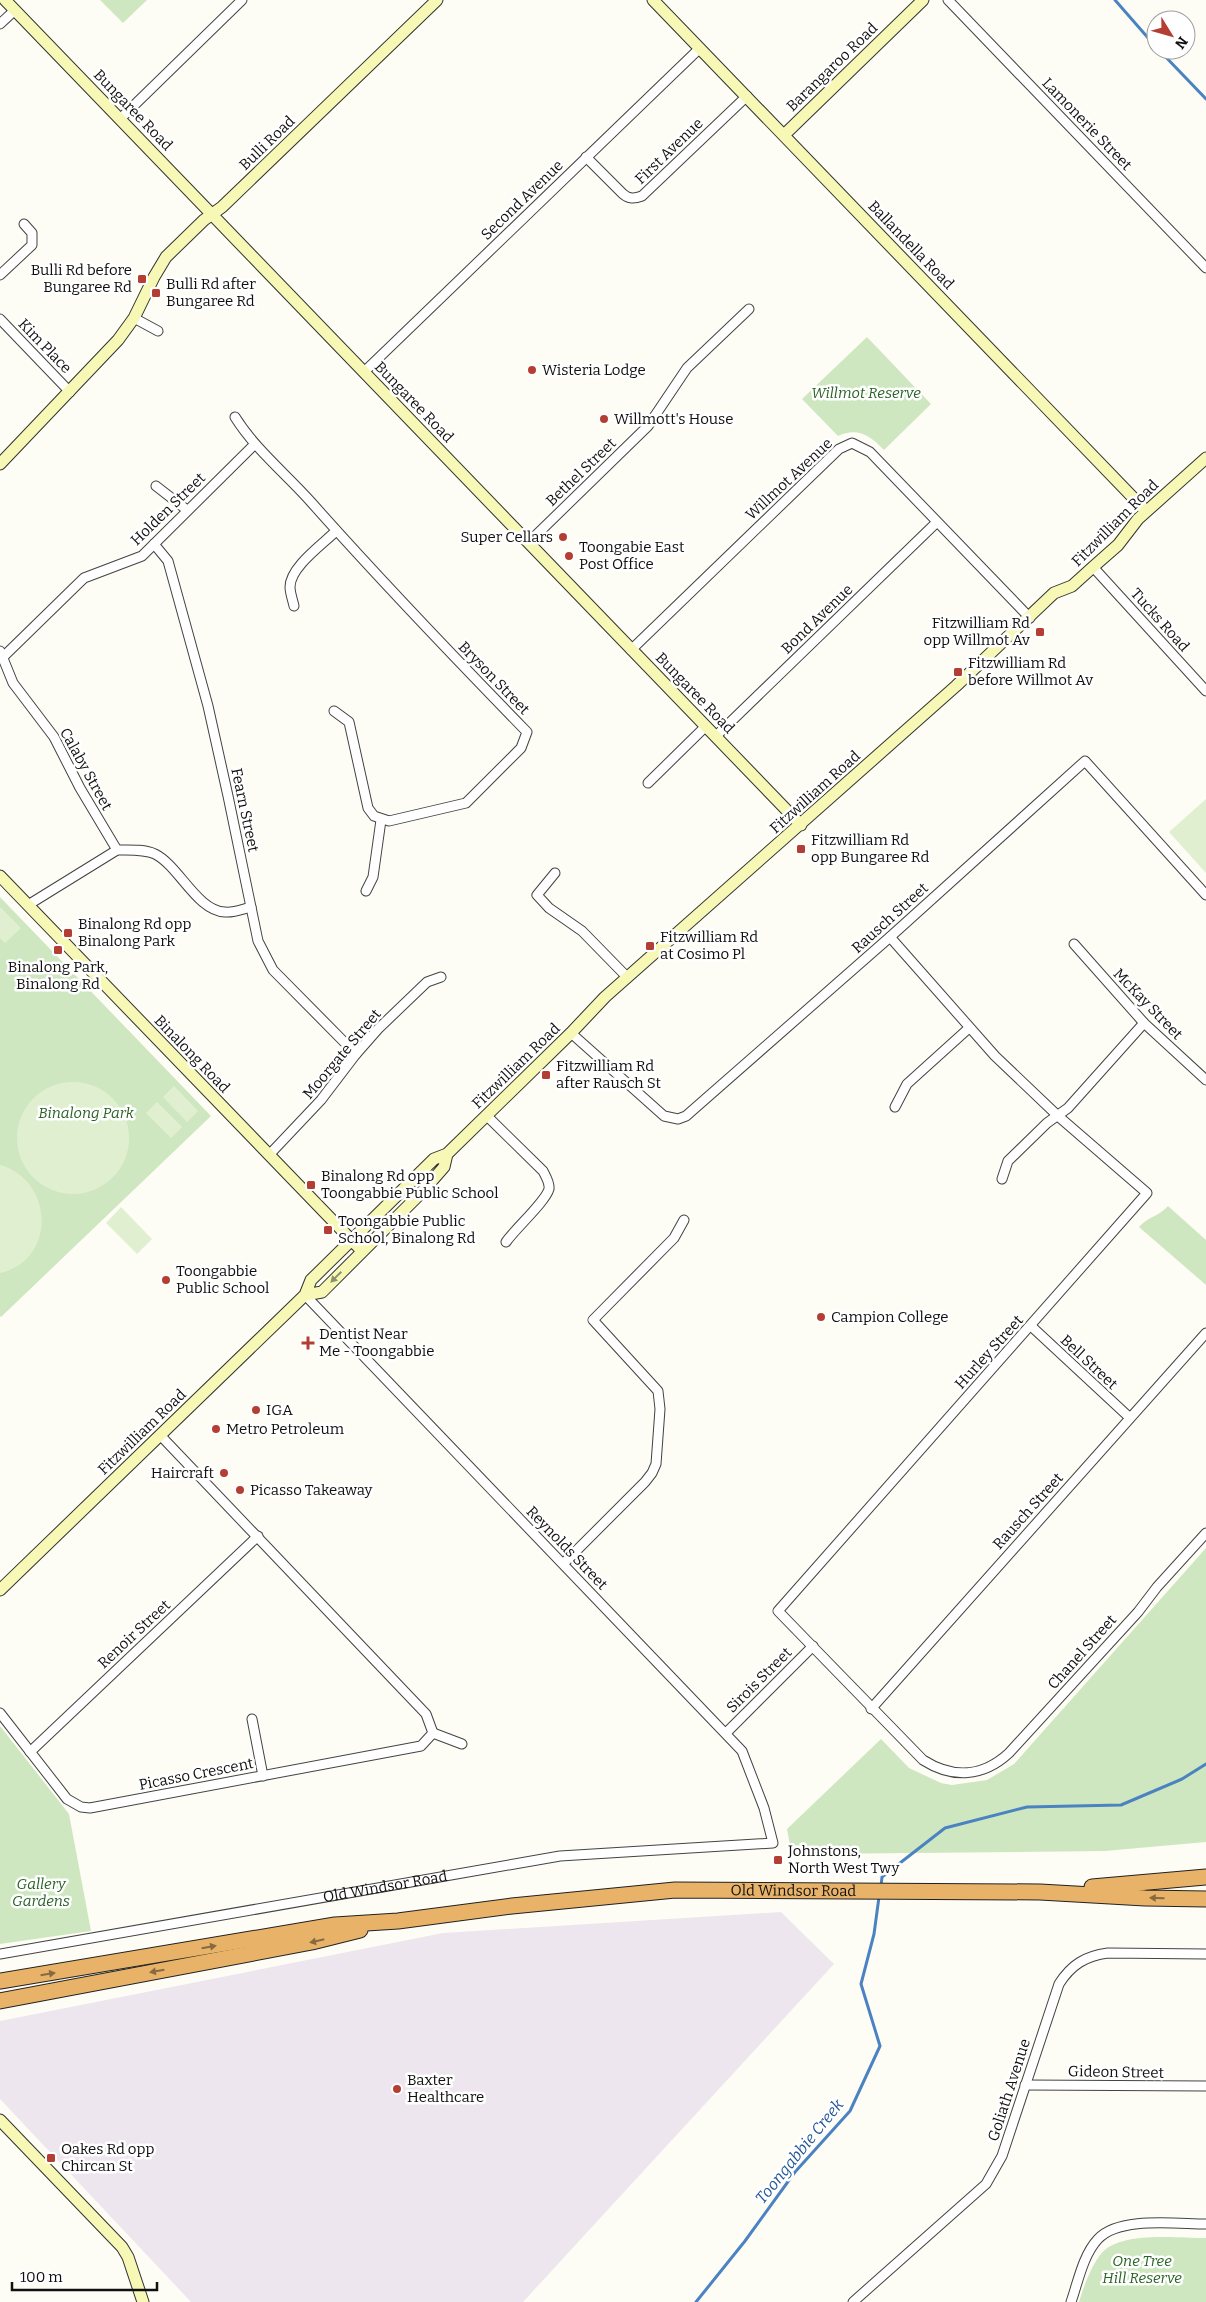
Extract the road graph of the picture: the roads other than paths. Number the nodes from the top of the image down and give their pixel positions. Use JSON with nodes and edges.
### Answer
{"nodes":[{"id":1,"x":5,"y":0,"type":"edge"},
{"id":2,"x":242,"y":0,"type":"edge"},
{"id":3,"x":437,"y":0,"type":"edge"},
{"id":4,"x":654,"y":0,"type":"edge"},
{"id":5,"x":923,"y":0,"type":"edge"},
{"id":6,"x":948,"y":0,"type":"edge"},
{"id":7,"x":15,"y":10,"type":"junction"},
{"id":8,"x":0,"y":24,"type":"edge"},
{"id":9,"x":700,"y":48,"type":"junction"},
{"id":10,"x":746,"y":96,"type":"junction"},
{"id":11,"x":120,"y":119,"type":"junction"},
{"id":12,"x":784,"y":134,"type":"junction"},
{"id":13,"x":586,"y":157,"type":"junction"},
{"id":14,"x":212,"y":214,"type":"junction"},
{"id":15,"x":24,"y":224,"type":"dead end"},
{"id":16,"x":1206,"y":268,"type":"edge"},
{"id":17,"x":0,"y":275,"type":"edge"},
{"id":18,"x":749,"y":309,"type":"dead end"},
{"id":19,"x":134,"y":318,"type":"junction"},
{"id":20,"x":0,"y":319,"type":"edge"},
{"id":21,"x":158,"y":331,"type":"dead end"},
{"id":22,"x":364,"y":372,"type":"junction"},
{"id":23,"x":70,"y":392,"type":"junction"},
{"id":24,"x":234,"y":417,"type":"dead end"},
{"id":25,"x":256,"y":444,"type":"junction"},
{"id":26,"x":1206,"y":458,"type":"edge"},
{"id":27,"x":0,"y":464,"type":"edge"},
{"id":28,"x":156,"y":486,"type":"dead end"},
{"id":29,"x":187,"y":510,"type":"junction"},
{"id":30,"x":1146,"y":511,"type":"junction"},
{"id":31,"x":937,"y":522,"type":"junction"},
{"id":32,"x":336,"y":531,"type":"junction"},
{"id":33,"x":529,"y":542,"type":"junction"},
{"id":34,"x":154,"y":544,"type":"junction"},
{"id":35,"x":1094,"y":567,"type":"junction"},
{"id":36,"x":294,"y":606,"type":"dead end"},
{"id":37,"x":1030,"y":618,"type":"junction"},
{"id":38,"x":631,"y":650,"type":"junction"},
{"id":39,"x":1,"y":655,"type":"edge"},
{"id":40,"x":1206,"y":691,"type":"edge"},
{"id":41,"x":334,"y":710,"type":"dead end"},
{"id":42,"x":706,"y":726,"type":"junction"},
{"id":43,"x":716,"y":736,"type":"junction"},
{"id":44,"x":648,"y":783,"type":"dead end"},
{"id":45,"x":381,"y":820,"type":"junction"},
{"id":46,"x":801,"y":825,"type":"junction"},
{"id":47,"x":117,"y":850,"type":"junction"},
{"id":48,"x":555,"y":873,"type":"dead end"},
{"id":49,"x":0,"y":876,"type":"edge"},
{"id":50,"x":366,"y":891,"type":"dead end"},
{"id":51,"x":1206,"y":895,"type":"edge"},
{"id":52,"x":28,"y":905,"type":"junction"},
{"id":53,"x":251,"y":907,"type":"junction"},
{"id":54,"x":890,"y":937,"type":"junction"},
{"id":55,"x":1074,"y":944,"type":"dead end"},
{"id":56,"x":440,"y":977,"type":"dead end"},
{"id":57,"x":627,"y":977,"type":"junction"},
{"id":58,"x":1144,"y":1023,"type":"junction"},
{"id":59,"x":969,"y":1028,"type":"junction"},
{"id":60,"x":571,"y":1033,"type":"junction"},
{"id":61,"x":356,"y":1054,"type":"junction"},
{"id":62,"x":1206,"y":1080,"type":"edge"},
{"id":63,"x":895,"y":1108,"type":"dead end"},
{"id":64,"x":486,"y":1116,"type":"junction"},
{"id":65,"x":1058,"y":1116,"type":"junction"},
{"id":66,"x":447,"y":1154,"type":"junction"},
{"id":67,"x":269,"y":1155,"type":"junction"},
{"id":68,"x":1002,"y":1179,"type":"dead end"},
{"id":69,"x":684,"y":1220,"type":"dead end"},
{"id":70,"x":352,"y":1240,"type":"junction"},
{"id":71,"x":506,"y":1242,"type":"dead end"},
{"id":72,"x":362,"y":1251,"type":"junction"},
{"id":73,"x":305,"y":1295,"type":"junction"},
{"id":74,"x":1031,"y":1326,"type":"junction"},
{"id":75,"x":1206,"y":1333,"type":"edge"},
{"id":76,"x":1129,"y":1417,"type":"junction"},
{"id":77,"x":160,"y":1435,"type":"junction"},
{"id":78,"x":1206,"y":1533,"type":"edge"},
{"id":79,"x":258,"y":1536,"type":"junction"},
{"id":80,"x":564,"y":1564,"type":"junction"},
{"id":81,"x":0,"y":1590,"type":"edge"},
{"id":82,"x":813,"y":1646,"type":"junction"},
{"id":83,"x":871,"y":1709,"type":"junction"},
{"id":84,"x":0,"y":1713,"type":"edge"},
{"id":85,"x":252,"y":1719,"type":"dead end"},
{"id":86,"x":433,"y":1732,"type":"junction"},
{"id":87,"x":726,"y":1732,"type":"junction"},
{"id":88,"x":462,"y":1744,"type":"dead end"},
{"id":89,"x":30,"y":1752,"type":"junction"},
{"id":90,"x":966,"y":1773,"type":"joint"},
{"id":91,"x":262,"y":1776,"type":"junction"},
{"id":92,"x":774,"y":1843,"type":"joint"},
{"id":93,"x":1206,"y":1877,"type":"edge"},
{"id":94,"x":1040,"y":1892,"type":"junction"},
{"id":95,"x":1206,"y":1899,"type":"edge"},
{"id":96,"x":398,"y":1921,"type":"junction"},
{"id":97,"x":0,"y":1954,"type":"edge"},
{"id":98,"x":1206,"y":1954,"type":"edge"},
{"id":99,"x":0,"y":1981,"type":"edge"},
{"id":100,"x":0,"y":2001,"type":"edge"},
{"id":101,"x":1025,"y":2085,"type":"junction"},
{"id":102,"x":1206,"y":2086,"type":"edge"},
{"id":103,"x":0,"y":2120,"type":"edge"},
{"id":104,"x":1206,"y":2224,"type":"edge"},
{"id":105,"x":143,"y":2302,"type":"edge"},
{"id":106,"x":853,"y":2302,"type":"edge"},
{"id":107,"x":1071,"y":2302,"type":"edge"}],
"edges":[{"from":1,"to":7,"type":"street","name":"Bungaree Road"},
{"from":2,"to":11,"type":"street"},
{"from":3,"to":14,"type":"street","name":"Bulli Road"},
{"from":4,"to":9,"type":"street","name":"Ballandella Road"},
{"from":5,"to":12,"type":"street","name":"Barangaroo Road"},
{"from":6,"to":16,"type":"street","name":"Lamonerie Street"},
{"from":7,"to":8,"type":"street"},
{"from":7,"to":11,"type":"street","name":"Bungaree Road"},
{"from":9,"to":10,"type":"street","name":"Ballandella Road"},
{"from":9,"to":13,"type":"street","name":"Second Avenue"},
{"from":10,"to":12,"type":"street","name":"Ballandella Road"},
{"from":10,"to":13,"type":"street","name":"First Avenue"},
{"from":11,"to":14,"type":"street","name":"Bungaree Road"},
{"from":12,"to":30,"type":"street","name":"Ballandella Road"},
{"from":13,"to":22,"type":"street","name":"Second Avenue"},
{"from":14,"to":19,"type":"street","name":"Bulli Road"},
{"from":14,"to":22,"type":"street","name":"Bungaree Road"},
{"from":15,"to":17,"type":"street"},
{"from":18,"to":33,"type":"street","name":"Bethel Street"},
{"from":19,"to":21,"type":"street"},
{"from":19,"to":23,"type":"street","name":"Bulli Road"},
{"from":20,"to":23,"type":"street","name":"Kim Place"},
{"from":22,"to":33,"type":"street","name":"Bungaree Road"},
{"from":23,"to":27,"type":"street","name":"Bulli Road"},
{"from":24,"to":25,"type":"street","name":"Bryson Street"},
{"from":25,"to":29,"type":"street","name":"Holden Street"},
{"from":25,"to":32,"type":"street","name":"Bryson Street"},
{"from":26,"to":30,"type":"street","name":"Fitzwilliam Road"},
{"from":28,"to":29,"type":"street"},
{"from":29,"to":34,"type":"street","name":"Holden Street"},
{"from":30,"to":35,"type":"street","name":"Fitzwilliam Road"},
{"from":31,"to":37,"type":"street","name":"Willmot Avenue"},
{"from":31,"to":38,"type":"street","name":"Willmot Avenue"},
{"from":31,"to":43,"type":"street","name":"Bond Avenue"},
{"from":32,"to":36,"type":"street"},
{"from":32,"to":45,"type":"street","name":"Bryson Street"},
{"from":33,"to":38,"type":"street","name":"Bungaree Road"},
{"from":34,"to":39,"type":"street","name":"Holden Street"},
{"from":34,"to":53,"type":"street","name":"Fearn Street"},
{"from":35,"to":37,"type":"street","name":"Fitzwilliam Road"},
{"from":35,"to":40,"type":"street","name":"Tucks Road"},
{"from":37,"to":46,"type":"street","name":"Fitzwilliam Road"},
{"from":38,"to":42,"type":"street","name":"Bungaree Road"},
{"from":39,"to":47,"type":"street","name":"Calaby Street"},
{"from":41,"to":45,"type":"street"},
{"from":42,"to":43,"type":"street","name":"Bungaree Road"},
{"from":42,"to":44,"type":"street"},
{"from":43,"to":46,"type":"street","name":"Bungaree Road"},
{"from":45,"to":50,"type":"street"},
{"from":46,"to":57,"type":"street","name":"Fitzwilliam Road"},
{"from":47,"to":52,"type":"street"},
{"from":47,"to":53,"type":"street"},
{"from":48,"to":57,"type":"street"},
{"from":49,"to":52,"type":"street","name":"Binalong Road"},
{"from":51,"to":54,"type":"street","name":"Rausch Street"},
{"from":52,"to":67,"type":"street","name":"Binalong Road"},
{"from":53,"to":61,"type":"street","name":"Fearn Street"},
{"from":54,"to":59,"type":"street","name":"Hurley Street"},
{"from":54,"to":60,"type":"street","name":"Rausch Street"},
{"from":55,"to":58,"type":"street","name":"McKay Street"},
{"from":56,"to":61,"type":"street","name":"Moorgate Street"},
{"from":57,"to":60,"type":"street","name":"Fitzwilliam Road"},
{"from":58,"to":62,"type":"street","name":"McKay Street"},
{"from":58,"to":65,"type":"street"},
{"from":59,"to":63,"type":"street"},
{"from":59,"to":65,"type":"street","name":"Hurley Street"},
{"from":60,"to":64,"type":"street","name":"Fitzwilliam Road"},
{"from":61,"to":67,"type":"street","name":"Moorgate Street"},
{"from":64,"to":66,"type":"street","name":"Fitzwilliam Road"},
{"from":64,"to":71,"type":"street"},
{"from":65,"to":68,"type":"street"},
{"from":65,"to":74,"type":"street","name":"Hurley Street"},
{"from":66,"to":70,"type":"street","name":"Fitzwilliam Road"},
{"from":66,"to":72,"type":"street","name":"Fitzwilliam Road"},
{"from":67,"to":70,"type":"street","name":"Binalong Road"},
{"from":69,"to":80,"type":"street"},
{"from":70,"to":72,"type":"street","name":"Binalong Road"},
{"from":70,"to":73,"type":"street","name":"Fitzwilliam Road"},
{"from":72,"to":73,"type":"street","name":"Fitzwilliam Road","one_way":true},
{"from":73,"to":77,"type":"street","name":"Fitzwilliam Road"},
{"from":73,"to":80,"type":"street","name":"Reynolds Street"},
{"from":74,"to":76,"type":"street","name":"Bell Street"},
{"from":74,"to":82,"type":"street","name":"Hurley Street"},
{"from":75,"to":76,"type":"street","name":"Rausch Street"},
{"from":76,"to":83,"type":"street","name":"Rausch Street"},
{"from":77,"to":79,"type":"street"},
{"from":77,"to":81,"type":"street","name":"Fitzwilliam Road"},
{"from":78,"to":90,"type":"street","name":"Chanel Street"},
{"from":79,"to":86,"type":"street"},
{"from":79,"to":89,"type":"street","name":"Renoir Street"},
{"from":80,"to":87,"type":"street","name":"Reynolds Street"},
{"from":82,"to":83,"type":"street","name":"Hurley Street"},
{"from":82,"to":87,"type":"street","name":"Sirois Street"},
{"from":83,"to":90,"type":"street","name":"Hurley Street"},
{"from":84,"to":89,"type":"street","name":"Picasso Crescent"},
{"from":85,"to":91,"type":"street"},
{"from":86,"to":88,"type":"street"},
{"from":86,"to":91,"type":"street","name":"Picasso Crescent"},
{"from":87,"to":92,"type":"street","name":"Reynolds Street"},
{"from":89,"to":91,"type":"street","name":"Picasso Crescent"},
{"from":92,"to":97,"type":"street","name":"Old Windsor Road"},
{"from":93,"to":94,"type":"highway","name":"Old Windsor Road"},
{"from":95,"to":94,"type":"highway","name":"Old Windsor Road","one_way":true},
{"from":94,"to":96,"type":"highway","name":"Old Windsor Road"},
{"from":99,"to":96,"type":"highway","name":"Old Windsor Road","one_way":true},
{"from":96,"to":100,"type":"highway","name":"Old Windsor Road","one_way":true},
{"from":98,"to":101,"type":"street","name":"Goliath Avenue"},
{"from":101,"to":102,"type":"street","name":"Gideon Street"},
{"from":101,"to":106,"type":"street","name":"Goliath Avenue"},
{"from":103,"to":105,"type":"street"},
{"from":104,"to":107,"type":"street"}]}
